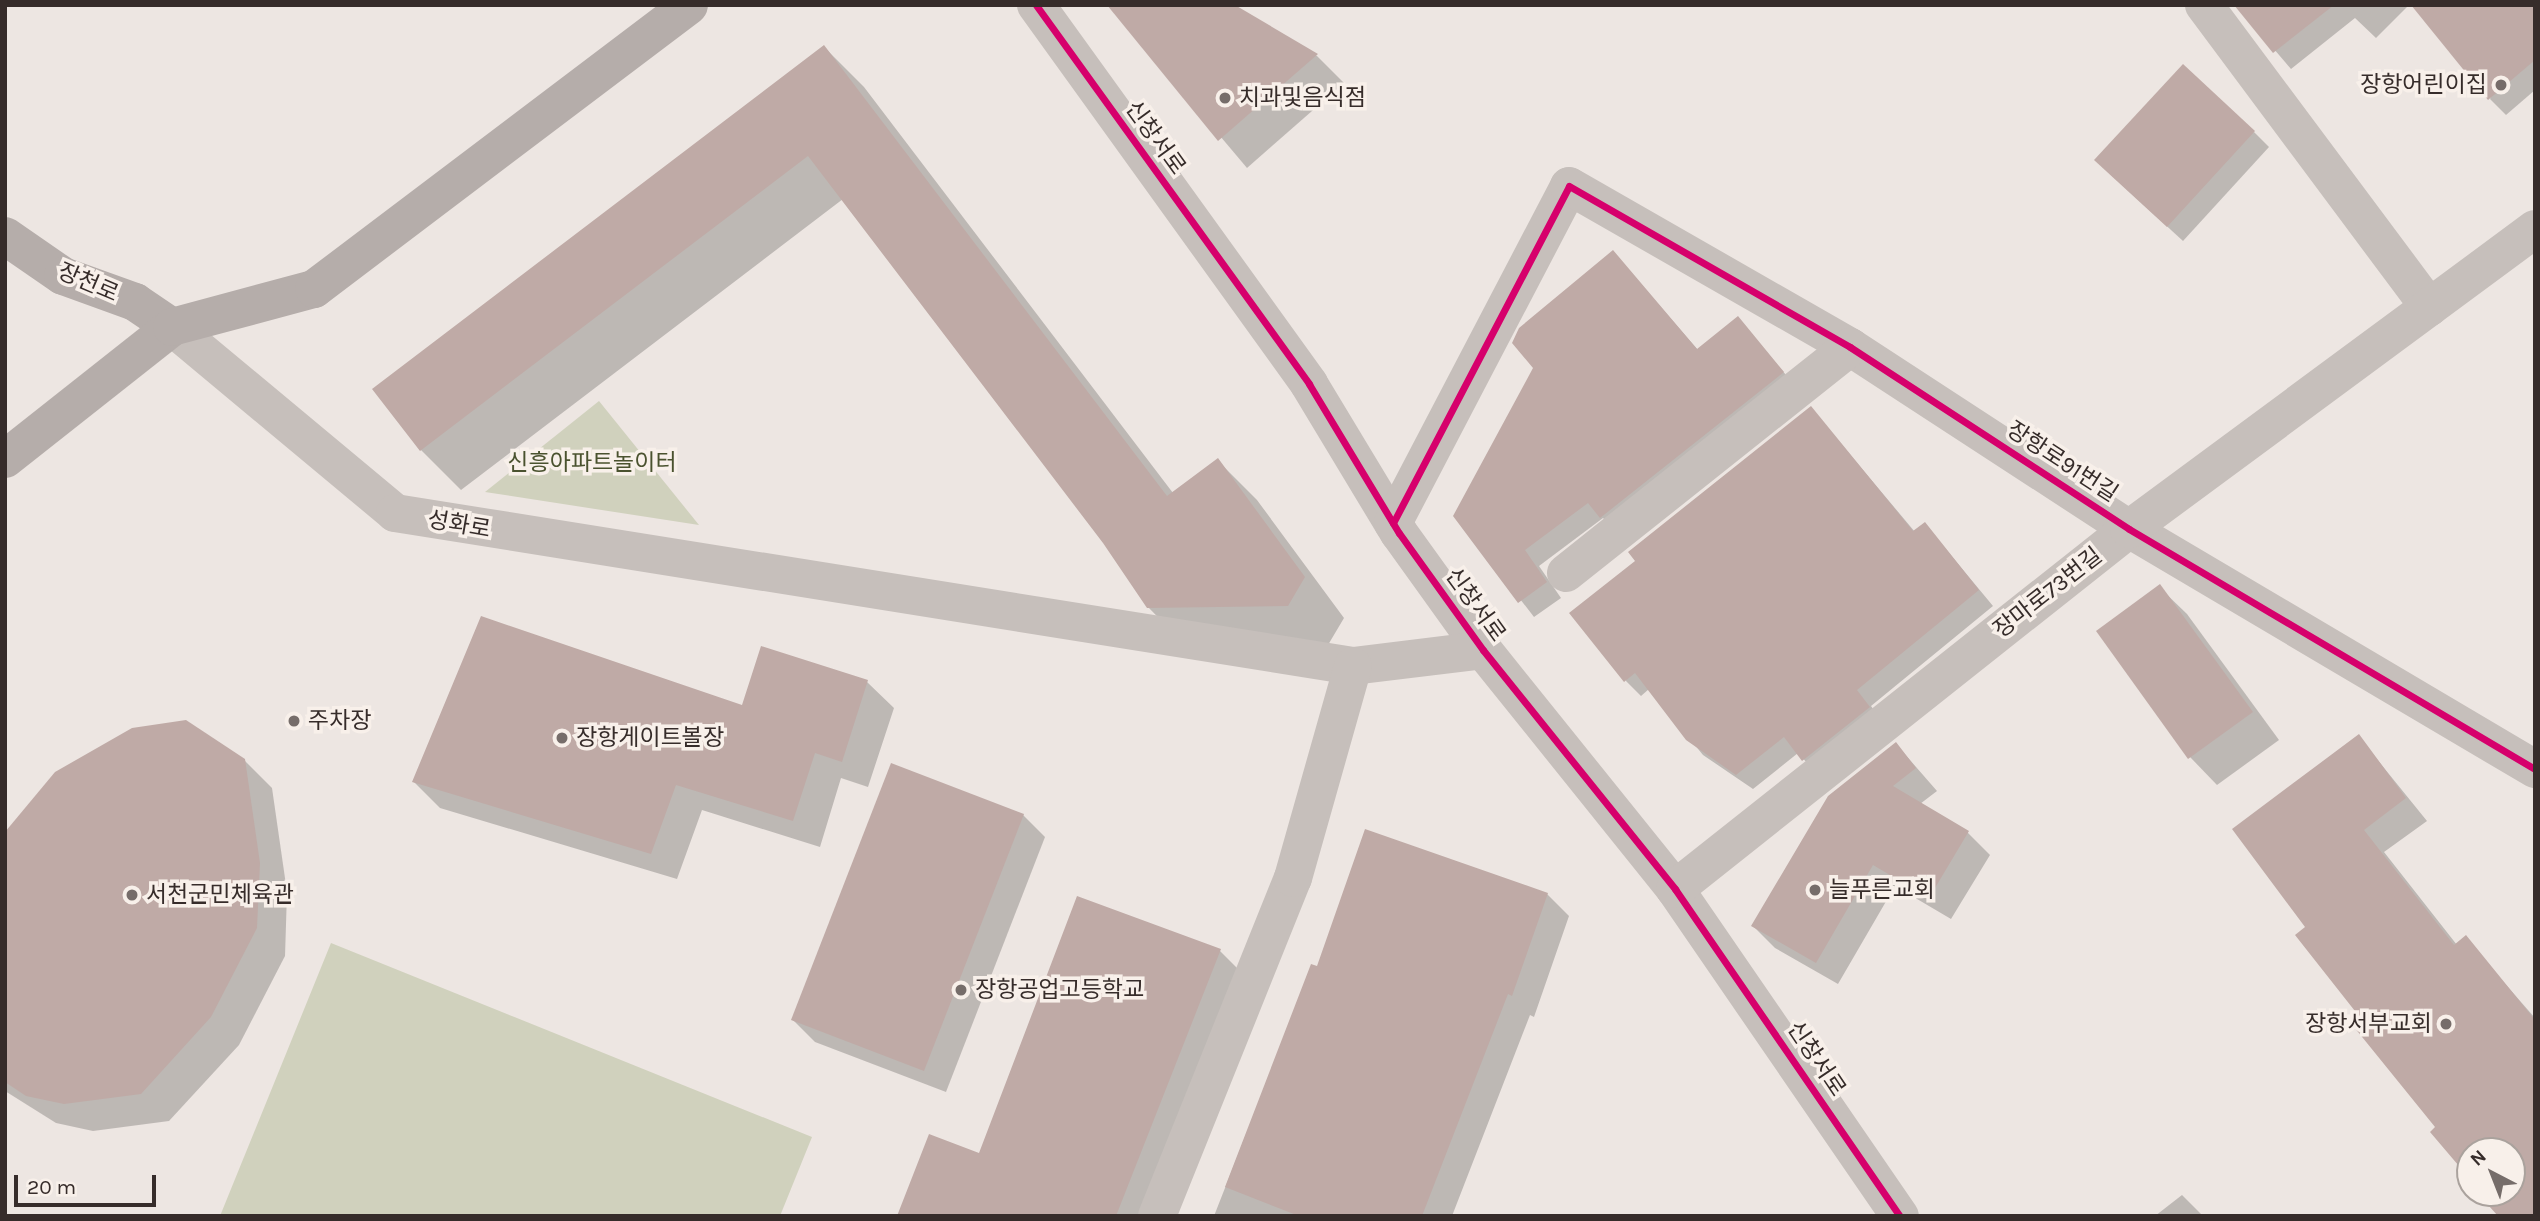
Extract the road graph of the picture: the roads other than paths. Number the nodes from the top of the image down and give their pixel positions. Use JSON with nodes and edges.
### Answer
{"nodes":[{"id":1,"x":689,"y":5,"type":"edge"},
{"id":2,"x":1036,"y":5,"type":"edge"},
{"id":3,"x":2204,"y":5,"type":"edge"},
{"id":4,"x":2535,"y":229,"type":"edge"},
{"id":5,"x":5,"y":236,"type":"edge"},
{"id":6,"x":2429,"y":307,"type":"junction"},
{"id":7,"x":172,"y":327,"type":"junction"},
{"id":8,"x":1850,"y":347,"type":"junction"},
{"id":9,"x":5,"y":459,"type":"edge"},
{"id":10,"x":1393,"y":523,"type":"junction"},
{"id":11,"x":2129,"y":528,"type":"junction"},
{"id":12,"x":1566,"y":573,"type":"dead end"},
{"id":13,"x":1483,"y":650,"type":"junction"},
{"id":14,"x":1353,"y":666,"type":"junction"},
{"id":15,"x":2535,"y":769,"type":"edge"},
{"id":16,"x":1675,"y":888,"type":"junction"},
{"id":17,"x":1157,"y":1216,"type":"edge"},
{"id":18,"x":1900,"y":1216,"type":"edge"}],
"edges":[{"from":1,"to":7,"type":"main road"},
{"from":2,"to":10,"type":"street","name":"신창서로"},
{"from":3,"to":6,"type":"street"},
{"from":4,"to":6,"type":"street","name":"장마로73번길"},
{"from":5,"to":7,"type":"main road","name":"장천로"},
{"from":6,"to":11,"type":"street","name":"장마로73번길"},
{"from":7,"to":9,"type":"main road"},
{"from":7,"to":14,"type":"street","name":"성화로"},
{"from":8,"to":10,"type":"street","name":"장항로91번길"},
{"from":8,"to":11,"type":"street","name":"장항로91번길"},
{"from":8,"to":12,"type":"street"},
{"from":10,"to":13,"type":"street","name":"신창서로"},
{"from":11,"to":15,"type":"street","name":"장항로91번길"},
{"from":11,"to":16,"type":"street","name":"장마로73번길"},
{"from":13,"to":14,"type":"street","name":"성화로"},
{"from":13,"to":16,"type":"street","name":"신창서로"},
{"from":14,"to":17,"type":"street"},
{"from":16,"to":18,"type":"street","name":"신창서로"}]}
